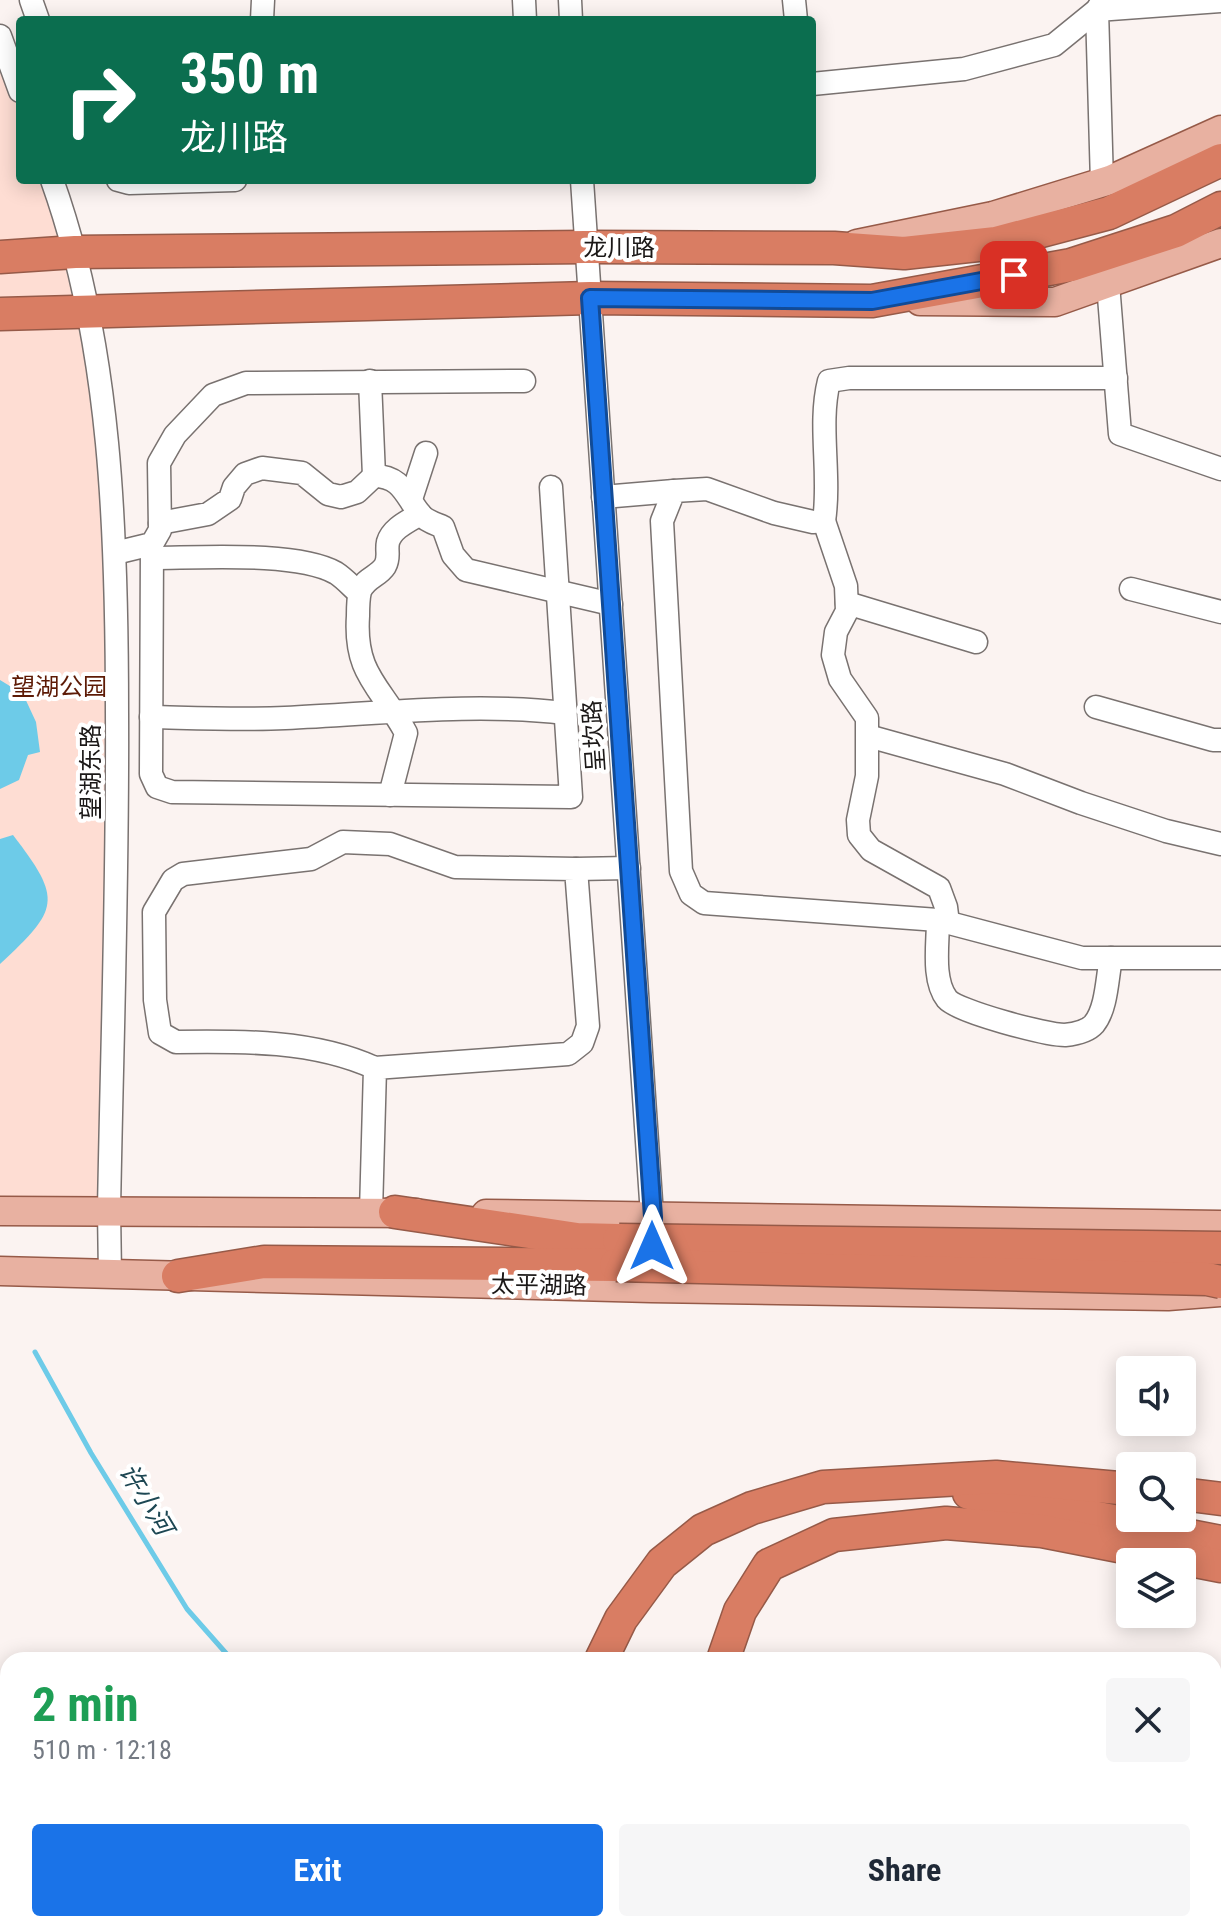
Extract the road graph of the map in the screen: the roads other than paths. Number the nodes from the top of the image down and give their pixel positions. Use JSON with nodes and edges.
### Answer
{"nodes":[{"id":1,"x":1221,"y":1,"type":"edge"},
{"id":2,"x":1100,"y":5,"type":"edge"},
{"id":3,"x":0,"y":36,"type":"edge"},
{"id":4,"x":16,"y":80,"type":"edge"},
{"id":5,"x":816,"y":84,"type":"edge"},
{"id":6,"x":1221,"y":130,"type":"edge"},
{"id":7,"x":1221,"y":160,"type":"edge"},
{"id":8,"x":1102,"y":183,"type":"junction"},
{"id":9,"x":53,"y":184,"type":"edge"},
{"id":10,"x":582,"y":184,"type":"edge"},
{"id":11,"x":1221,"y":208,"type":"edge"},
{"id":12,"x":1221,"y":243,"type":"edge"},
{"id":13,"x":586,"y":247,"type":"junction"},
{"id":14,"x":834,"y":248,"type":"junction"},
{"id":15,"x":75,"y":252,"type":"junction"},
{"id":16,"x":0,"y":257,"type":"edge"},
{"id":17,"x":1108,"y":284,"type":"junction"},
{"id":18,"x":590,"y":298,"type":"junction"},
{"id":19,"x":872,"y":301,"type":"junction"},
{"id":20,"x":86,"y":310,"type":"junction"},
{"id":21,"x":0,"y":314,"type":"edge"},
{"id":22,"x":1116,"y":378,"type":"junction"},
{"id":23,"x":370,"y":381,"type":"junction"},
{"id":24,"x":524,"y":381,"type":"dead end"},
{"id":25,"x":426,"y":453,"type":"dead end"},
{"id":26,"x":1221,"y":469,"type":"edge"},
{"id":27,"x":374,"y":476,"type":"junction"},
{"id":28,"x":551,"y":487,"type":"dead end"},
{"id":29,"x":674,"y":491,"type":"junction"},
{"id":30,"x":603,"y":497,"type":"junction"},
{"id":31,"x":416,"y":506,"type":"junction"},
{"id":32,"x":824,"y":521,"type":"junction"},
{"id":33,"x":155,"y":542,"type":"junction"},
{"id":34,"x":115,"y":553,"type":"junction"},
{"id":35,"x":1131,"y":589,"type":"dead end"},
{"id":36,"x":556,"y":591,"type":"junction"},
{"id":37,"x":359,"y":593,"type":"junction"},
{"id":38,"x":847,"y":603,"type":"junction"},
{"id":39,"x":611,"y":604,"type":"junction"},
{"id":40,"x":1221,"y":612,"type":"edge"},
{"id":41,"x":976,"y":642,"type":"dead end"},
{"id":42,"x":1096,"y":707,"type":"dead end"},
{"id":43,"x":395,"y":713,"type":"junction"},
{"id":44,"x":565,"y":713,"type":"junction"},
{"id":45,"x":151,"y":717,"type":"junction"},
{"id":46,"x":868,"y":736,"type":"junction"},
{"id":47,"x":1221,"y":740,"type":"edge"},
{"id":48,"x":390,"y":795,"type":"junction"},
{"id":49,"x":1221,"y":844,"type":"edge"},
{"id":50,"x":629,"y":868,"type":"junction"},
{"id":51,"x":576,"y":869,"type":"junction"},
{"id":52,"x":943,"y":922,"type":"junction"},
{"id":53,"x":1111,"y":958,"type":"junction"},
{"id":54,"x":1221,"y":958,"type":"edge"},
{"id":55,"x":375,"y":1068,"type":"junction"},
{"id":56,"x":109,"y":1210,"type":"junction"},
{"id":57,"x":0,"y":1211,"type":"edge"},
{"id":58,"x":383,"y":1212,"type":"junction"},
{"id":59,"x":653,"y":1217,"type":"junction"},
{"id":60,"x":1221,"y":1225,"type":"edge"},
{"id":61,"x":1221,"y":1248,"type":"edge"},
{"id":62,"x":617,"y":1252,"type":"junction"},
{"id":63,"x":0,"y":1271,"type":"edge"},
{"id":64,"x":110,"y":1275,"type":"junction"},
{"id":65,"x":178,"y":1276,"type":"junction"},
{"id":66,"x":1221,"y":1282,"type":"edge"},
{"id":67,"x":651,"y":1288,"type":"junction"},
{"id":68,"x":1221,"y":1292,"type":"edge"},
{"id":69,"x":888,"y":1483,"type":"junction"},
{"id":70,"x":1116,"y":1488,"type":"edge"},
{"id":71,"x":1196,"y":1496,"type":"edge"},
{"id":72,"x":1221,"y":1499,"type":"edge"},
{"id":73,"x":1221,"y":1542,"type":"edge"},
{"id":74,"x":1212,"y":1566,"type":"edge"},
{"id":75,"x":605,"y":1652,"type":"edge"},
{"id":76,"x":726,"y":1652,"type":"edge"}],
"edges":[{"from":1,"to":2,"type":"street"},
{"from":2,"to":5,"type":"street"},
{"from":2,"to":8,"type":"street"},
{"from":3,"to":4,"type":"street"},
{"from":6,"to":8,"type":"main road"},
{"from":7,"to":14,"type":"highway","name":"龙川路"},
{"from":8,"to":14,"type":"main road"},
{"from":9,"to":15,"type":"street","name":"望湖东路"},
{"from":10,"to":13,"type":"street","name":"呈坎路"},
{"from":11,"to":19,"type":"highway","name":"龙川路"},
{"from":12,"to":17,"type":"main road"},
{"from":13,"to":14,"type":"highway","name":"龙川路"},
{"from":13,"to":15,"type":"highway","name":"龙川路"},
{"from":13,"to":18,"type":"street","name":"呈坎路"},
{"from":15,"to":16,"type":"highway","name":"龙川路"},
{"from":15,"to":20,"type":"street","name":"望湖东路"},
{"from":17,"to":19,"type":"main road"},
{"from":17,"to":22,"type":"street"},
{"from":18,"to":19,"type":"highway","name":"龙川路"},
{"from":18,"to":20,"type":"highway","name":"龙川路"},
{"from":18,"to":30,"type":"street","name":"呈坎路"},
{"from":20,"to":21,"type":"highway","name":"龙川路"},
{"from":20,"to":34,"type":"street","name":"望湖东路"},
{"from":22,"to":26,"type":"street"},
{"from":22,"to":32,"type":"street"},
{"from":23,"to":24,"type":"street"},
{"from":23,"to":27,"type":"street"},
{"from":23,"to":33,"type":"street"},
{"from":25,"to":31,"type":"street"},
{"from":27,"to":31,"type":"street"},
{"from":27,"to":33,"type":"street"},
{"from":28,"to":36,"type":"street"},
{"from":29,"to":30,"type":"street"},
{"from":29,"to":32,"type":"street"},
{"from":29,"to":52,"type":"street"},
{"from":30,"to":39,"type":"street","name":"呈坎路"},
{"from":31,"to":36,"type":"street"},
{"from":31,"to":37,"type":"street"},
{"from":32,"to":38,"type":"street"},
{"from":33,"to":34,"type":"street"},
{"from":33,"to":37,"type":"street"},
{"from":33,"to":45,"type":"street"},
{"from":34,"to":56,"type":"street","name":"望湖东路"},
{"from":35,"to":40,"type":"street"},
{"from":36,"to":39,"type":"street"},
{"from":36,"to":44,"type":"street"},
{"from":37,"to":43,"type":"street"},
{"from":38,"to":41,"type":"street"},
{"from":38,"to":46,"type":"street"},
{"from":39,"to":50,"type":"street","name":"呈坎路"},
{"from":42,"to":47,"type":"street"},
{"from":43,"to":44,"type":"street"},
{"from":43,"to":45,"type":"street"},
{"from":43,"to":48,"type":"street"},
{"from":44,"to":48,"type":"street"},
{"from":45,"to":48,"type":"street"},
{"from":46,"to":49,"type":"street"},
{"from":46,"to":52,"type":"street"},
{"from":50,"to":51,"type":"street"},
{"from":50,"to":59,"type":"street","name":"呈坎路"},
{"from":51,"to":55,"type":"street"},
{"from":51,"to":55,"type":"street"},
{"from":52,"to":53,"type":"street"},
{"from":52,"to":53,"type":"street"},
{"from":53,"to":54,"type":"street"},
{"from":55,"to":58,"type":"street"},
{"from":56,"to":57,"type":"main road"},
{"from":56,"to":58,"type":"main road"},
{"from":56,"to":64,"type":"street","name":"望湖东路"},
{"from":58,"to":59,"type":"main road"},
{"from":58,"to":62,"type":"highway"},
{"from":59,"to":60,"type":"main road"},
{"from":59,"to":67,"type":"street","name":"呈坎路"},
{"from":61,"to":62,"type":"highway","bridge":true},
{"from":62,"to":65,"type":"highway"},
{"from":62,"to":66,"type":"highway","bridge":true},
{"from":63,"to":64,"type":"main road","name":"太平湖路"},
{"from":64,"to":65,"type":"main road","name":"太平湖路"},
{"from":65,"to":67,"type":"main road","name":"太平湖路"},
{"from":67,"to":68,"type":"main road","name":"太平湖路"},
{"from":69,"to":70,"type":"highway"},
{"from":69,"to":73,"type":"highway"},
{"from":69,"to":75,"type":"highway"},
{"from":71,"to":72,"type":"highway"},
{"from":74,"to":76,"type":"highway"}]}
